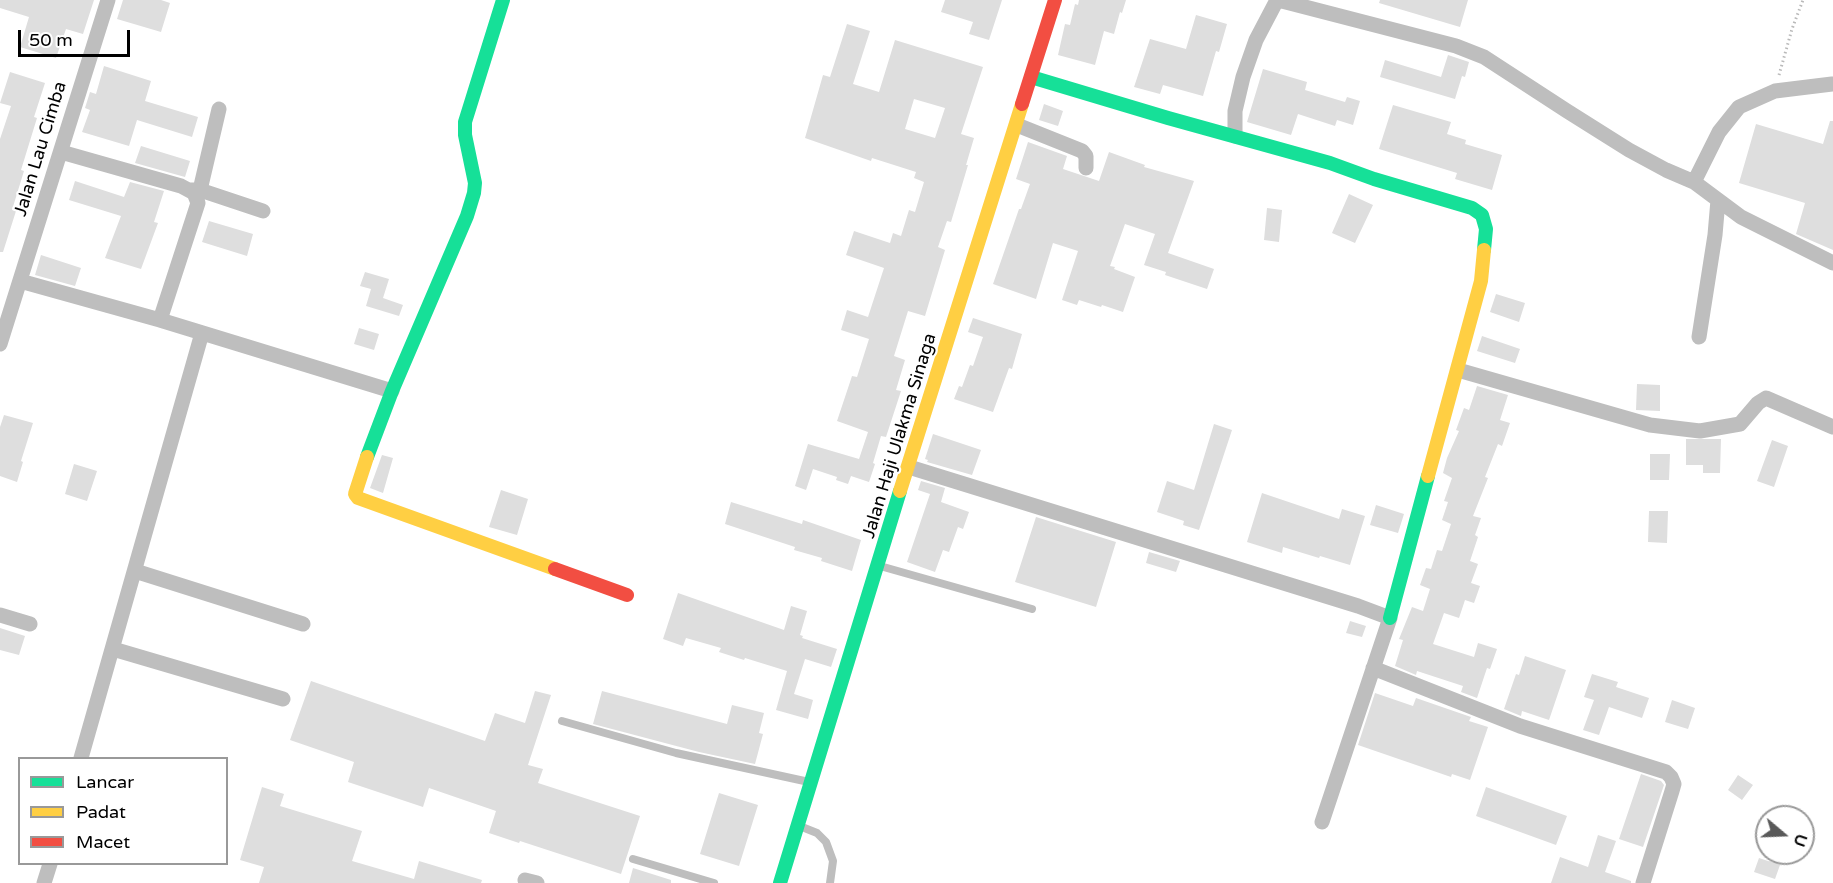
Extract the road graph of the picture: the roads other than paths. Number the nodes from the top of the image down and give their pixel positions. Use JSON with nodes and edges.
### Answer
{"nodes":[{"id":1,"x":108,"y":0,"type":"edge"},
{"id":2,"x":503,"y":0,"type":"edge"},
{"id":3,"x":1055,"y":0,"type":"edge"},
{"id":4,"x":1278,"y":0,"type":"edge"},
{"id":5,"x":1031,"y":77,"type":"junction"},
{"id":6,"x":1832,"y":84,"type":"edge"},
{"id":7,"x":219,"y":109,"type":"dead end"},
{"id":8,"x":1017,"y":125,"type":"junction"},
{"id":9,"x":1235,"y":136,"type":"junction"},
{"id":10,"x":61,"y":152,"type":"junction"},
{"id":11,"x":1086,"y":168,"type":"dead end"},
{"id":12,"x":1694,"y":182,"type":"junction"},
{"id":13,"x":195,"y":190,"type":"junction"},
{"id":14,"x":1718,"y":200,"type":"junction"},
{"id":15,"x":263,"y":211,"type":"dead end"},
{"id":16,"x":1833,"y":263,"type":"edge"},
{"id":17,"x":20,"y":281,"type":"junction"},
{"id":18,"x":160,"y":320,"type":"junction"},
{"id":19,"x":202,"y":333,"type":"junction"},
{"id":20,"x":1699,"y":337,"type":"dead end"},
{"id":21,"x":0,"y":345,"type":"edge"},
{"id":22,"x":1458,"y":370,"type":"junction"},
{"id":23,"x":392,"y":391,"type":"junction"},
{"id":24,"x":1833,"y":427,"type":"edge"},
{"id":25,"x":909,"y":467,"type":"junction"},
{"id":26,"x":878,"y":566,"type":"junction"},
{"id":27,"x":135,"y":571,"type":"junction"},
{"id":28,"x":627,"y":595,"type":"dead end"},
{"id":29,"x":1032,"y":609,"type":"dead end"},
{"id":30,"x":0,"y":615,"type":"edge"},
{"id":31,"x":1390,"y":618,"type":"junction"},
{"id":32,"x":30,"y":624,"type":"dead end"},
{"id":33,"x":303,"y":624,"type":"dead end"},
{"id":34,"x":112,"y":649,"type":"junction"},
{"id":35,"x":1373,"y":668,"type":"junction"},
{"id":36,"x":283,"y":699,"type":"dead end"},
{"id":37,"x":562,"y":722,"type":"dead end"},
{"id":38,"x":82,"y":757,"type":"edge"},
{"id":39,"x":811,"y":783,"type":"junction"},
{"id":40,"x":1322,"y":822,"type":"dead end"},
{"id":41,"x":798,"y":825,"type":"junction"},
{"id":42,"x":633,"y":860,"type":"dead end"},
{"id":43,"x":50,"y":865,"type":"edge"},
{"id":44,"x":44,"y":883,"type":"edge"},
{"id":45,"x":714,"y":883,"type":"edge"},
{"id":46,"x":780,"y":883,"type":"edge"},
{"id":47,"x":830,"y":883,"type":"edge"},
{"id":48,"x":1643,"y":883,"type":"edge"}],
"edges":[{"from":1,"to":10,"type":"street","name":"Jalan Lau Cimba"},
{"from":2,"to":23,"type":"street"},
{"from":3,"to":5,"type":"street","name":"Jalan Haji Ulakma Sinaga"},
{"from":4,"to":9,"type":"street"},
{"from":4,"to":12,"type":"street"},
{"from":5,"to":8,"type":"street","name":"Jalan Haji Ulakma Sinaga"},
{"from":5,"to":9,"type":"street"},
{"from":6,"to":12,"type":"street"},
{"from":7,"to":13,"type":"street"},
{"from":8,"to":11,"type":"street"},
{"from":8,"to":25,"type":"street","name":"Jalan Haji Ulakma Sinaga"},
{"from":9,"to":22,"type":"street"},
{"from":10,"to":13,"type":"street"},
{"from":10,"to":17,"type":"street","name":"Jalan Lau Cimba"},
{"from":12,"to":14,"type":"street"},
{"from":13,"to":15,"type":"street"},
{"from":13,"to":18,"type":"street"},
{"from":14,"to":16,"type":"street"},
{"from":14,"to":20,"type":"street"},
{"from":17,"to":18,"type":"street"},
{"from":17,"to":21,"type":"street","name":"Jalan Lau Cimba"},
{"from":18,"to":19,"type":"street"},
{"from":19,"to":23,"type":"street"},
{"from":19,"to":27,"type":"street"},
{"from":22,"to":24,"type":"street"},
{"from":22,"to":31,"type":"street"},
{"from":23,"to":28,"type":"street"},
{"from":25,"to":26,"type":"street","name":"Jalan Haji Ulakma Sinaga"},
{"from":25,"to":31,"type":"street"},
{"from":26,"to":29,"type":"lane"},
{"from":26,"to":39,"type":"street","name":"Jalan Haji Ulakma Sinaga"},
{"from":27,"to":33,"type":"street"},
{"from":27,"to":34,"type":"street"},
{"from":30,"to":32,"type":"street"},
{"from":31,"to":35,"type":"street"},
{"from":34,"to":36,"type":"street"},
{"from":34,"to":38,"type":"street"},
{"from":35,"to":40,"type":"street"},
{"from":35,"to":48,"type":"street"},
{"from":37,"to":39,"type":"lane"},
{"from":39,"to":41,"type":"street","name":"Jalan Haji Ulakma Sinaga"},
{"from":41,"to":46,"type":"street","name":"Jalan Haji Ulakma Sinaga"},
{"from":41,"to":47,"type":"lane"},
{"from":42,"to":45,"type":"lane"},
{"from":43,"to":44,"type":"street"}]}
